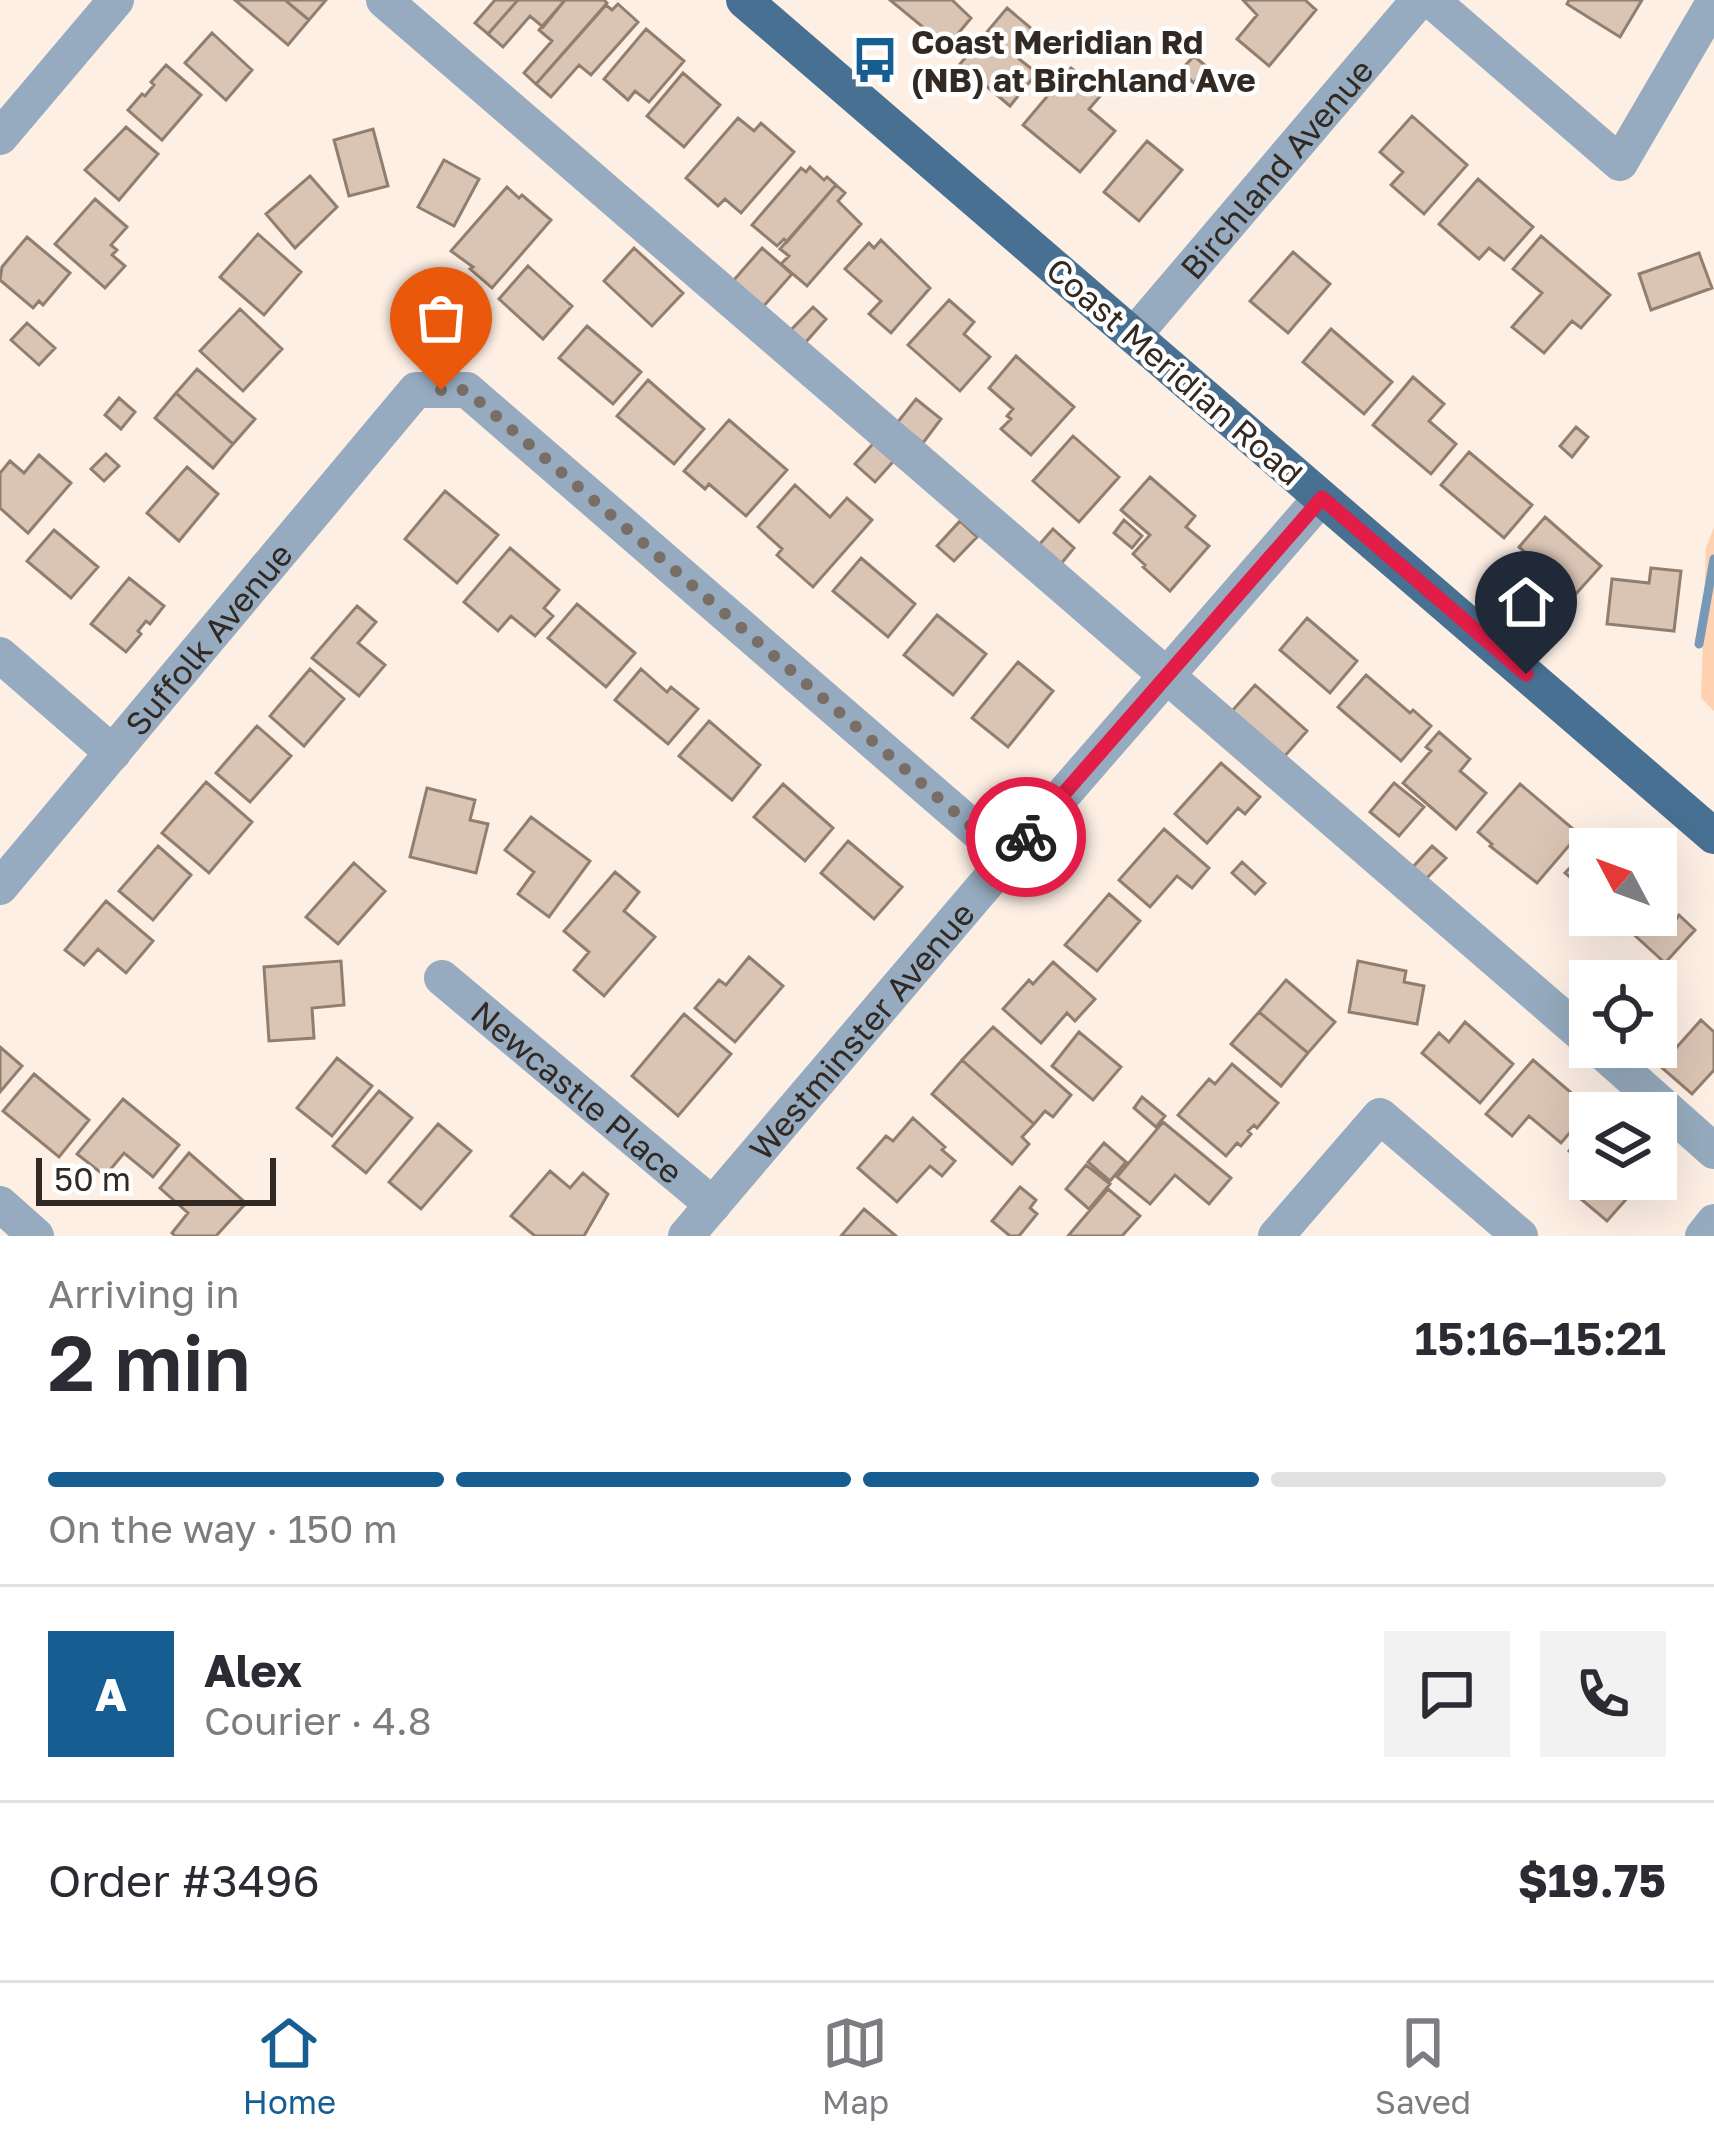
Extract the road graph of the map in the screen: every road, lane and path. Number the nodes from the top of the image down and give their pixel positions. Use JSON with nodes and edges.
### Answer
{"nodes":[{"id":1,"x":116,"y":0,"type":"edge"},
{"id":2,"x":384,"y":0,"type":"edge"},
{"id":3,"x":744,"y":0,"type":"edge"},
{"id":4,"x":1419,"y":0,"type":"edge"},
{"id":5,"x":1431,"y":0,"type":"edge"},
{"id":6,"x":1714,"y":2,"type":"edge"},
{"id":7,"x":0,"y":137,"type":"edge"},
{"id":8,"x":1134,"y":335,"type":"junction"},
{"id":9,"x":1322,"y":498,"type":"junction"},
{"id":10,"x":0,"y":655,"type":"edge"},
{"id":11,"x":1168,"y":675,"type":"junction"},
{"id":12,"x":113,"y":753,"type":"junction"},
{"id":13,"x":1714,"y":836,"type":"edge"},
{"id":14,"x":1008,"y":858,"type":"junction"},
{"id":15,"x":0,"y":887,"type":"edge"},
{"id":16,"x":442,"y":978,"type":"dead end"},
{"id":17,"x":1569,"y":1023,"type":"edge"},
{"id":18,"x":1621,"y":1068,"type":"edge"},
{"id":19,"x":1714,"y":1151,"type":"edge"},
{"id":20,"x":0,"y":1204,"type":"edge"},
{"id":21,"x":713,"y":1205,"type":"junction"},
{"id":22,"x":1714,"y":1222,"type":"edge"},
{"id":23,"x":36,"y":1236,"type":"edge"},
{"id":24,"x":686,"y":1236,"type":"edge"},
{"id":25,"x":1276,"y":1236,"type":"edge"},
{"id":26,"x":1520,"y":1236,"type":"edge"},
{"id":27,"x":1703,"y":1236,"type":"edge"}],
"edges":[{"from":1,"to":7,"type":"street"},
{"from":2,"to":11,"type":"street"},
{"from":3,"to":8,"type":"main road","name":"Coast Meridian Road"},
{"from":4,"to":8,"type":"street","name":"Birchland Avenue"},
{"from":5,"to":6,"type":"street"},
{"from":8,"to":9,"type":"main road","name":"Coast Meridian Road"},
{"from":9,"to":11,"type":"street","name":"Westminster Avenue"},
{"from":9,"to":13,"type":"main road","name":"Coast Meridian Road"},
{"from":10,"to":12,"type":"street"},
{"from":11,"to":14,"type":"street","name":"Westminster Avenue"},
{"from":11,"to":17,"type":"street"},
{"from":12,"to":14,"type":"street","name":"Suffolk Avenue"},
{"from":12,"to":15,"type":"street","name":"Suffolk Avenue"},
{"from":14,"to":21,"type":"street","name":"Westminster Avenue"},
{"from":16,"to":21,"type":"street","name":"Newcastle Place"},
{"from":18,"to":19,"type":"street"},
{"from":20,"to":23,"type":"street"},
{"from":21,"to":24,"type":"street","name":"Westminster Avenue"},
{"from":22,"to":27,"type":"street"},
{"from":25,"to":26,"type":"street"}]}
